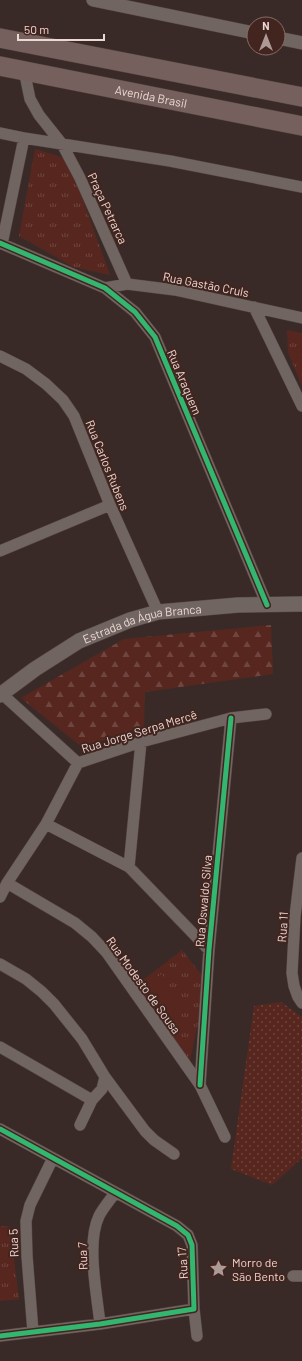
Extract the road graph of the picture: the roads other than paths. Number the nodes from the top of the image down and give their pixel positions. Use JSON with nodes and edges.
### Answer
{"nodes":[{"id":1,"x":93,"y":0,"type":"edge"},
{"id":2,"x":0,"y":24,"type":"edge"},
{"id":3,"x":246,"y":31,"type":"edge"},
{"id":4,"x":0,"y":38,"type":"edge"},
{"id":5,"x":286,"y":40,"type":"edge"},
{"id":6,"x":302,"y":43,"type":"edge"},
{"id":7,"x":94,"y":56,"type":"junction"},
{"id":8,"x":0,"y":66,"type":"edge"},
{"id":9,"x":24,"y":70,"type":"junction"},
{"id":10,"x":302,"y":97,"type":"edge"},
{"id":11,"x":302,"y":126,"type":"edge"},
{"id":12,"x":0,"y":133,"type":"edge"},
{"id":13,"x":24,"y":138,"type":"junction"},
{"id":14,"x":62,"y":144,"type":"junction"},
{"id":15,"x":302,"y":187,"type":"edge"},
{"id":16,"x":1,"y":243,"type":"edge"},
{"id":17,"x":127,"y":284,"type":"junction"},
{"id":18,"x":105,"y":288,"type":"junction"},
{"id":19,"x":254,"y":307,"type":"junction"},
{"id":20,"x":302,"y":318,"type":"edge"},
{"id":21,"x":0,"y":356,"type":"edge"},
{"id":22,"x":302,"y":406,"type":"edge"},
{"id":23,"x":110,"y":505,"type":"junction"},
{"id":24,"x":0,"y":551,"type":"edge"},
{"id":25,"x":302,"y":604,"type":"edge"},
{"id":26,"x":267,"y":605,"type":"junction"},
{"id":27,"x":158,"y":612,"type":"junction"},
{"id":28,"x":1,"y":695,"type":"edge"},
{"id":29,"x":266,"y":714,"type":"dead end"},
{"id":30,"x":230,"y":718,"type":"junction"},
{"id":31,"x":141,"y":742,"type":"junction"},
{"id":32,"x":78,"y":763,"type":"junction"},
{"id":33,"x":46,"y":824,"type":"junction"},
{"id":34,"x":302,"y":858,"type":"edge"},
{"id":35,"x":129,"y":867,"type":"junction"},
{"id":36,"x":7,"y":883,"type":"junction"},
{"id":37,"x":0,"y":897,"type":"edge"},
{"id":38,"x":299,"y":917,"type":"edge"},
{"id":39,"x":209,"y":950,"type":"junction"},
{"id":40,"x":0,"y":964,"type":"edge"},
{"id":41,"x":300,"y":1000,"type":"edge"},
{"id":42,"x":0,"y":1046,"type":"edge"},
{"id":43,"x":105,"y":1077,"type":"junction"},
{"id":44,"x":200,"y":1085,"type":"junction"},
{"id":45,"x":92,"y":1100,"type":"junction"},
{"id":46,"x":80,"y":1125,"type":"dead end"},
{"id":47,"x":0,"y":1129,"type":"edge"},
{"id":48,"x":224,"y":1137,"type":"dead end"},
{"id":49,"x":174,"y":1154,"type":"dead end"},
{"id":50,"x":53,"y":1158,"type":"junction"},
{"id":51,"x":115,"y":1193,"type":"junction"},
{"id":52,"x":194,"y":1309,"type":"junction"},
{"id":53,"x":100,"y":1324,"type":"junction"},
{"id":54,"x":33,"y":1332,"type":"junction"},
{"id":55,"x":0,"y":1336,"type":"edge"},
{"id":56,"x":197,"y":1336,"type":"dead end"}],
"edges":[{"from":1,"to":3,"type":"street"},
{"from":2,"to":7,"type":"highway"},
{"from":4,"to":7,"type":"highway"},
{"from":5,"to":6,"type":"street"},
{"from":7,"to":10,"type":"highway"},
{"from":8,"to":9,"type":"highway","name":"Avenida Brasil"},
{"from":9,"to":11,"type":"highway","name":"Avenida Brasil"},
{"from":9,"to":14,"type":"street","name":"Praça Petrarca"},
{"from":12,"to":13,"type":"street"},
{"from":13,"to":14,"type":"street"},
{"from":13,"to":16,"type":"street"},
{"from":14,"to":15,"type":"street"},
{"from":14,"to":17,"type":"street","name":"Praça Petrarca"},
{"from":16,"to":18,"type":"street","name":"Rua Araquem"},
{"from":17,"to":18,"type":"street","name":"Rua Gastão Cruls"},
{"from":17,"to":19,"type":"street","name":"Rua Gastão Cruls"},
{"from":18,"to":26,"type":"street","name":"Rua Araquem"},
{"from":19,"to":20,"type":"street","name":"Rua Gastão Cruls"},
{"from":19,"to":22,"type":"street"},
{"from":21,"to":23,"type":"street","name":"Rua Carlos Rubens"},
{"from":23,"to":24,"type":"street"},
{"from":23,"to":27,"type":"street","name":"Rua Carlos Rubens"},
{"from":25,"to":26,"type":"main road","name":"Estrada da Água Branca"},
{"from":26,"to":27,"type":"main road","name":"Estrada da Água Branca"},
{"from":27,"to":28,"type":"main road","name":"Estrada da Água Branca"},
{"from":28,"to":32,"type":"street"},
{"from":29,"to":30,"type":"street","name":"Rua Jorge Serpa Mercê"},
{"from":30,"to":31,"type":"street","name":"Rua Jorge Serpa Mercê"},
{"from":30,"to":39,"type":"street","name":"Rua Oswaldo Silva"},
{"from":31,"to":32,"type":"street","name":"Rua Jorge Serpa Mercê"},
{"from":31,"to":35,"type":"street"},
{"from":32,"to":33,"type":"street","name":"Rua Jorge Serpa Mercê"},
{"from":33,"to":35,"type":"street"},
{"from":33,"to":36,"type":"street","name":"Rua Jorge Serpa Mercê"},
{"from":34,"to":38,"type":"street","name":"Rua 11"},
{"from":35,"to":39,"type":"street"},
{"from":36,"to":37,"type":"street","name":"Rua Jorge Serpa Mercê"},
{"from":36,"to":44,"type":"street","name":"Rua Modesto de Sousa"},
{"from":38,"to":41,"type":"street","name":"Rua 11"},
{"from":39,"to":44,"type":"street","name":"Rua Oswaldo Silva"},
{"from":40,"to":43,"type":"street"},
{"from":42,"to":45,"type":"street"},
{"from":43,"to":45,"type":"street"},
{"from":43,"to":49,"type":"street"},
{"from":44,"to":48,"type":"street","name":"Rua Modesto de Sousa"},
{"from":45,"to":46,"type":"street"},
{"from":47,"to":50,"type":"street","name":"Rua 17"},
{"from":50,"to":51,"type":"street","name":"Rua 17"},
{"from":50,"to":54,"type":"street","name":"Rua 5"},
{"from":51,"to":52,"type":"street","name":"Rua 17"},
{"from":51,"to":53,"type":"street","name":"Rua 7"},
{"from":52,"to":53,"type":"street"},
{"from":52,"to":56,"type":"street","name":"Rua 17"},
{"from":53,"to":54,"type":"street"},
{"from":54,"to":55,"type":"street"}]}
